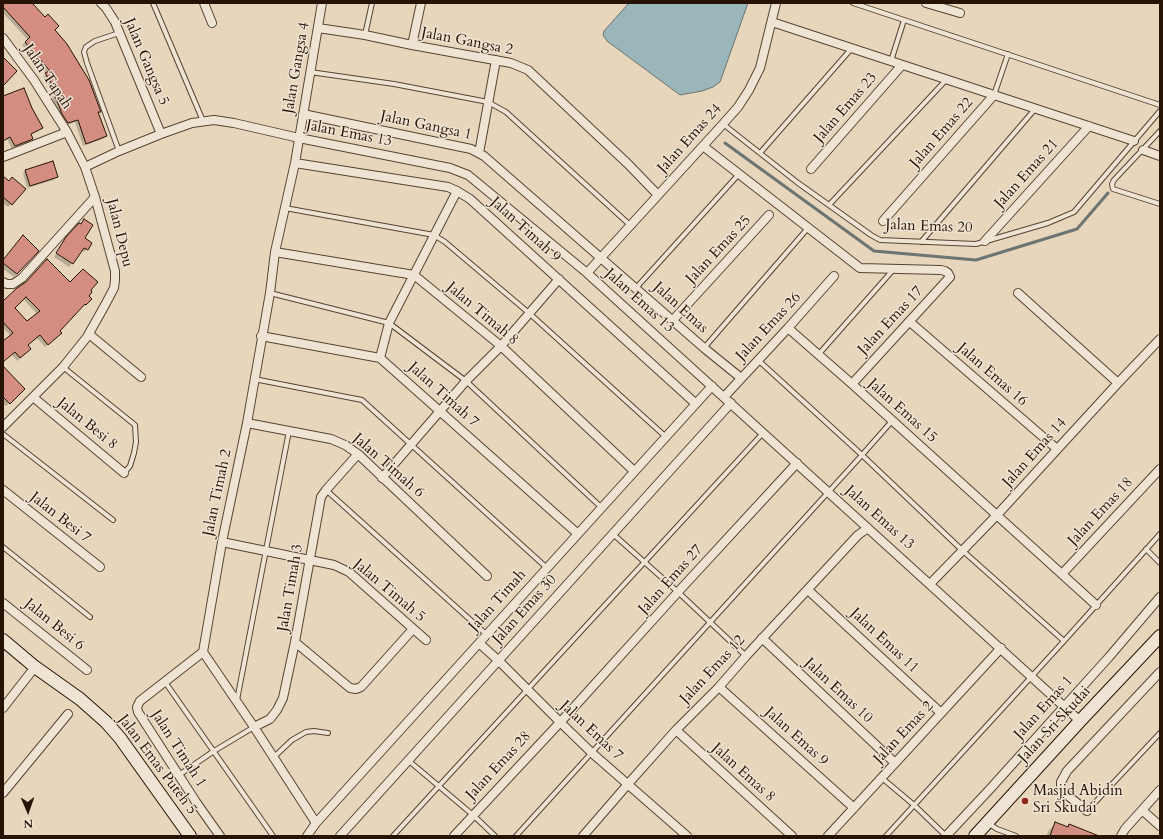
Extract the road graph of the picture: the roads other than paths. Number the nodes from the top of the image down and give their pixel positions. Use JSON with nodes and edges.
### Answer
{"nodes":[{"id":1,"x":101,"y":3,"type":"edge"},
{"id":2,"x":154,"y":3,"type":"edge"},
{"id":3,"x":204,"y":3,"type":"edge"},
{"id":4,"x":322,"y":3,"type":"edge"},
{"id":5,"x":372,"y":3,"type":"edge"},
{"id":6,"x":420,"y":3,"type":"edge"},
{"id":7,"x":776,"y":3,"type":"edge"},
{"id":8,"x":853,"y":3,"type":"edge"},
{"id":9,"x":926,"y":3,"type":"edge"},
{"id":10,"x":946,"y":6,"type":"edge"},
{"id":11,"x":960,"y":13,"type":"dead end"},
{"id":12,"x":904,"y":20,"type":"junction"},
{"id":13,"x":212,"y":22,"type":"dead end"},
{"id":14,"x":772,"y":22,"type":"junction"},
{"id":15,"x":318,"y":28,"type":"junction"},
{"id":16,"x":119,"y":33,"type":"junction"},
{"id":17,"x":365,"y":35,"type":"junction"},
{"id":18,"x":3,"y":38,"type":"edge"},
{"id":19,"x":412,"y":45,"type":"junction"},
{"id":20,"x":852,"y":48,"type":"junction"},
{"id":21,"x":1008,"y":54,"type":"junction"},
{"id":22,"x":496,"y":60,"type":"junction"},
{"id":23,"x":891,"y":61,"type":"junction"},
{"id":24,"x":902,"y":65,"type":"junction"},
{"id":25,"x":310,"y":72,"type":"junction"},
{"id":26,"x":947,"y":79,"type":"junction"},
{"id":27,"x":994,"y":95,"type":"junction"},
{"id":28,"x":488,"y":102,"type":"junction"},
{"id":29,"x":1160,"y":105,"type":"edge"},
{"id":30,"x":1036,"y":108,"type":"junction"},
{"id":31,"x":1160,"y":111,"type":"edge"},
{"id":32,"x":303,"y":114,"type":"junction"},
{"id":33,"x":203,"y":121,"type":"junction"},
{"id":34,"x":723,"y":124,"type":"junction"},
{"id":35,"x":1089,"y":126,"type":"junction"},
{"id":36,"x":1160,"y":131,"type":"edge"},
{"id":37,"x":67,"y":132,"type":"junction"},
{"id":38,"x":161,"y":134,"type":"junction"},
{"id":39,"x":299,"y":138,"type":"junction"},
{"id":40,"x":1134,"y":141,"type":"junction"},
{"id":41,"x":703,"y":146,"type":"junction"},
{"id":42,"x":1143,"y":150,"type":"junction"},
{"id":43,"x":119,"y":151,"type":"junction"},
{"id":44,"x":479,"y":153,"type":"junction"},
{"id":45,"x":760,"y":153,"type":"junction"},
{"id":46,"x":1160,"y":156,"type":"edge"},
{"id":47,"x":3,"y":157,"type":"edge"},
{"id":48,"x":295,"y":163,"type":"junction"},
{"id":49,"x":85,"y":166,"type":"junction"},
{"id":50,"x":811,"y":169,"type":"dead end"},
{"id":51,"x":739,"y":174,"type":"junction"},
{"id":52,"x":457,"y":191,"type":"junction"},
{"id":53,"x":658,"y":195,"type":"junction"},
{"id":54,"x":95,"y":197,"type":"junction"},
{"id":55,"x":1160,"y":204,"type":"edge"},
{"id":56,"x":829,"y":206,"type":"junction"},
{"id":57,"x":285,"y":208,"type":"junction"},
{"id":58,"x":770,"y":216,"type":"dead end"},
{"id":59,"x":883,"y":221,"type":"dead end"},
{"id":60,"x":630,"y":226,"type":"junction"},
{"id":61,"x":808,"y":227,"type":"junction"},
{"id":62,"x":434,"y":235,"type":"junction"},
{"id":63,"x":985,"y":241,"type":"junction"},
{"id":64,"x":921,"y":242,"type":"junction"},
{"id":65,"x":275,"y":252,"type":"junction"},
{"id":66,"x":601,"y":258,"type":"junction"},
{"id":67,"x":894,"y":270,"type":"junction"},
{"id":68,"x":587,"y":273,"type":"junction"},
{"id":69,"x":414,"y":275,"type":"junction"},
{"id":70,"x":834,"y":276,"type":"dead end"},
{"id":71,"x":559,"y":279,"type":"junction"},
{"id":72,"x":3,"y":282,"type":"edge"},
{"id":73,"x":636,"y":288,"type":"junction"},
{"id":74,"x":270,"y":292,"type":"junction"},
{"id":75,"x":1018,"y":293,"type":"dead end"},
{"id":76,"x":529,"y":313,"type":"junction"},
{"id":77,"x":673,"y":320,"type":"junction"},
{"id":78,"x":910,"y":322,"type":"junction"},
{"id":79,"x":389,"y":323,"type":"junction"},
{"id":80,"x":788,"y":328,"type":"junction"},
{"id":81,"x":89,"y":334,"type":"junction"},
{"id":82,"x":261,"y":336,"type":"junction"},
{"id":83,"x":1158,"y":344,"type":"edge"},
{"id":84,"x":501,"y":346,"type":"junction"},
{"id":85,"x":704,"y":348,"type":"junction"},
{"id":86,"x":818,"y":355,"type":"junction"},
{"id":87,"x":380,"y":358,"type":"junction"},
{"id":88,"x":758,"y":360,"type":"junction"},
{"id":89,"x":63,"y":367,"type":"junction"},
{"id":90,"x":141,"y":377,"type":"dead end"},
{"id":91,"x":741,"y":378,"type":"junction"},
{"id":92,"x":254,"y":379,"type":"junction"},
{"id":93,"x":466,"y":382,"type":"junction"},
{"id":94,"x":1118,"y":383,"type":"junction"},
{"id":95,"x":852,"y":384,"type":"junction"},
{"id":96,"x":712,"y":386,"type":"junction"},
{"id":97,"x":32,"y":397,"type":"junction"},
{"id":98,"x":724,"y":397,"type":"junction"},
{"id":99,"x":695,"y":403,"type":"junction"},
{"id":100,"x":731,"y":403,"type":"junction"},
{"id":101,"x":440,"y":411,"type":"junction"},
{"id":102,"x":892,"y":421,"type":"junction"},
{"id":103,"x":247,"y":423,"type":"junction"},
{"id":104,"x":3,"y":427,"type":"edge"},
{"id":105,"x":288,"y":431,"type":"junction"},
{"id":106,"x":763,"y":432,"type":"junction"},
{"id":107,"x":3,"y":434,"type":"edge"},
{"id":108,"x":666,"y":437,"type":"junction"},
{"id":109,"x":411,"y":444,"type":"junction"},
{"id":110,"x":1057,"y":449,"type":"junction"},
{"id":111,"x":358,"y":454,"type":"junction"},
{"id":112,"x":862,"y":455,"type":"junction"},
{"id":113,"x":797,"y":463,"type":"junction"},
{"id":114,"x":1160,"y":469,"type":"edge"},
{"id":115,"x":634,"y":471,"type":"junction"},
{"id":116,"x":124,"y":473,"type":"joint"},
{"id":117,"x":382,"y":478,"type":"junction"},
{"id":118,"x":3,"y":490,"type":"edge"},
{"id":119,"x":326,"y":490,"type":"junction"},
{"id":120,"x":828,"y":492,"type":"junction"},
{"id":121,"x":602,"y":508,"type":"junction"},
{"id":122,"x":997,"y":515,"type":"junction"},
{"id":123,"x":113,"y":520,"type":"dead end"},
{"id":124,"x":868,"y":528,"type":"junction"},
{"id":125,"x":578,"y":534,"type":"junction"},
{"id":126,"x":613,"y":534,"type":"junction"},
{"id":127,"x":1160,"y":534,"type":"edge"},
{"id":128,"x":222,"y":542,"type":"junction"},
{"id":129,"x":3,"y":547,"type":"edge"},
{"id":130,"x":1146,"y":549,"type":"junction"},
{"id":131,"x":265,"y":551,"type":"junction"},
{"id":132,"x":963,"y":551,"type":"junction"},
{"id":133,"x":310,"y":560,"type":"junction"},
{"id":134,"x":645,"y":563,"type":"junction"},
{"id":135,"x":1160,"y":563,"type":"edge"},
{"id":136,"x":100,"y":567,"type":"dead end"},
{"id":137,"x":546,"y":568,"type":"junction"},
{"id":138,"x":1062,"y":574,"type":"junction"},
{"id":139,"x":487,"y":576,"type":"dead end"},
{"id":140,"x":930,"y":584,"type":"junction"},
{"id":141,"x":808,"y":590,"type":"junction"},
{"id":142,"x":678,"y":592,"type":"junction"},
{"id":143,"x":1160,"y":597,"type":"edge"},
{"id":144,"x":3,"y":602,"type":"edge"},
{"id":145,"x":1096,"y":605,"type":"junction"},
{"id":146,"x":90,"y":617,"type":"dead end"},
{"id":147,"x":710,"y":623,"type":"junction"},
{"id":148,"x":413,"y":629,"type":"junction"},
{"id":149,"x":486,"y":634,"type":"junction"},
{"id":150,"x":1160,"y":636,"type":"edge"},
{"id":151,"x":762,"y":638,"type":"junction"},
{"id":152,"x":3,"y":640,"type":"edge"},
{"id":153,"x":426,"y":640,"type":"dead end"},
{"id":154,"x":1064,"y":641,"type":"junction"},
{"id":155,"x":295,"y":642,"type":"junction"},
{"id":156,"x":479,"y":643,"type":"junction"},
{"id":157,"x":1000,"y":648,"type":"junction"},
{"id":158,"x":203,"y":652,"type":"junction"},
{"id":159,"x":746,"y":656,"type":"junction"},
{"id":160,"x":499,"y":661,"type":"junction"},
{"id":161,"x":35,"y":667,"type":"junction"},
{"id":162,"x":87,"y":670,"type":"dead end"},
{"id":163,"x":1160,"y":672,"type":"edge"},
{"id":164,"x":1032,"y":677,"type":"junction"},
{"id":165,"x":165,"y":682,"type":"junction"},
{"id":166,"x":719,"y":687,"type":"junction"},
{"id":167,"x":528,"y":690,"type":"junction"},
{"id":168,"x":236,"y":700,"type":"junction"},
{"id":169,"x":1064,"y":706,"type":"junction"},
{"id":170,"x":3,"y":708,"type":"edge"},
{"id":171,"x":941,"y":713,"type":"junction"},
{"id":172,"x":68,"y":714,"type":"dead end"},
{"id":173,"x":563,"y":719,"type":"junction"},
{"id":174,"x":1080,"y":721,"type":"junction"},
{"id":175,"x":254,"y":727,"type":"junction"},
{"id":176,"x":676,"y":730,"type":"junction"},
{"id":177,"x":328,"y":733,"type":"dead end"},
{"id":178,"x":1160,"y":733,"type":"edge"},
{"id":179,"x":214,"y":751,"type":"junction"},
{"id":180,"x":592,"y":753,"type":"junction"},
{"id":181,"x":274,"y":757,"type":"junction"},
{"id":182,"x":409,"y":761,"type":"junction"},
{"id":183,"x":895,"y":763,"type":"junction"},
{"id":184,"x":178,"y":775,"type":"junction"},
{"id":185,"x":882,"y":777,"type":"junction"},
{"id":186,"x":628,"y":784,"type":"junction"},
{"id":187,"x":439,"y":786,"type":"junction"},
{"id":188,"x":1160,"y":790,"type":"edge"},
{"id":189,"x":3,"y":793,"type":"edge"},
{"id":190,"x":914,"y":805,"type":"junction"},
{"id":191,"x":854,"y":808,"type":"junction"},
{"id":192,"x":1142,"y":810,"type":"junction"},
{"id":193,"x":1086,"y":811,"type":"joint"},
{"id":194,"x":473,"y":816,"type":"junction"},
{"id":195,"x":316,"y":823,"type":"junction"},
{"id":196,"x":988,"y":823,"type":"junction"},
{"id":197,"x":1160,"y":826,"type":"edge"},
{"id":198,"x":587,"y":835,"type":"edge"},
{"id":199,"x":190,"y":836,"type":"edge"},
{"id":200,"x":220,"y":836,"type":"edge"},
{"id":201,"x":273,"y":836,"type":"edge"},
{"id":202,"x":307,"y":836,"type":"edge"},
{"id":203,"x":340,"y":836,"type":"edge"},
{"id":204,"x":393,"y":836,"type":"edge"},
{"id":205,"x":454,"y":836,"type":"edge"},
{"id":206,"x":495,"y":836,"type":"edge"},
{"id":207,"x":516,"y":836,"type":"edge"},
{"id":208,"x":687,"y":836,"type":"edge"},
{"id":209,"x":792,"y":836,"type":"edge"},
{"id":210,"x":828,"y":836,"type":"edge"},
{"id":211,"x":886,"y":836,"type":"edge"},
{"id":212,"x":946,"y":836,"type":"edge"},
{"id":213,"x":975,"y":836,"type":"edge"},
{"id":214,"x":1016,"y":836,"type":"edge"},
{"id":215,"x":1121,"y":836,"type":"edge"}],
"edges":[{"from":1,"to":16,"type":"street","name":"Jalan Gangsa 5"},
{"from":2,"to":33,"type":"lane"},
{"from":3,"to":13,"type":"street"},
{"from":4,"to":15,"type":"street","name":"Jalan Gangsa 4"},
{"from":5,"to":17,"type":"lane"},
{"from":6,"to":19,"type":"street"},
{"from":7,"to":14,"type":"street","name":"Jalan Emas 24"},
{"from":8,"to":12,"type":"lane"},
{"from":9,"to":10,"type":"street"},
{"from":10,"to":11,"type":"street"},
{"from":12,"to":21,"type":"lane"},
{"from":12,"to":23,"type":"lane"},
{"from":14,"to":20,"type":"street"},
{"from":14,"to":34,"type":"street","name":"Jalan Emas 24"},
{"from":15,"to":17,"type":"street","name":"Jalan Gangsa 2"},
{"from":15,"to":25,"type":"street","name":"Jalan Gangsa 4"},
{"from":16,"to":38,"type":"street","name":"Jalan Gangsa 5"},
{"from":16,"to":43,"type":"lane"},
{"from":17,"to":19,"type":"street","name":"Jalan Gangsa 2"},
{"from":18,"to":37,"type":"street","name":"Jalan Tapah"},
{"from":19,"to":22,"type":"street","name":"Jalan Gangsa 2"},
{"from":20,"to":23,"type":"street"},
{"from":20,"to":45,"type":"lane"},
{"from":21,"to":27,"type":"lane","name":"Jalan Emas 22"},
{"from":21,"to":29,"type":"lane"},
{"from":22,"to":28,"type":"street"},
{"from":22,"to":53,"type":"street","name":"Jalan Gangsa 2"},
{"from":23,"to":24,"type":"street"},
{"from":24,"to":26,"type":"street"},
{"from":24,"to":50,"type":"street","name":"Jalan Emas 23"},
{"from":25,"to":28,"type":"lane"},
{"from":25,"to":32,"type":"street","name":"Jalan Gangsa 4"},
{"from":26,"to":27,"type":"street"},
{"from":26,"to":56,"type":"lane"},
{"from":27,"to":30,"type":"street"},
{"from":27,"to":59,"type":"street","name":"Jalan Emas 22"},
{"from":28,"to":44,"type":"street"},
{"from":28,"to":60,"type":"lane"},
{"from":30,"to":35,"type":"street"},
{"from":30,"to":64,"type":"lane"},
{"from":31,"to":40,"type":"lane","name":"Jalan Emas 20"},
{"from":32,"to":39,"type":"street","name":"Jalan Gangsa 4"},
{"from":32,"to":44,"type":"street","name":"Jalan Gangsa 1"},
{"from":33,"to":38,"type":"street","name":"Jalan Emas 13"},
{"from":33,"to":39,"type":"street","name":"Jalan Emas 13"},
{"from":34,"to":41,"type":"street","name":"Jalan Emas 24"},
{"from":34,"to":45,"type":"lane","name":"Jalan Emas 20"},
{"from":35,"to":40,"type":"street"},
{"from":35,"to":63,"type":"street","name":"Jalan Emas 21"},
{"from":36,"to":42,"type":"lane"},
{"from":37,"to":47,"type":"street"},
{"from":37,"to":49,"type":"street","name":"Jalan Depu"},
{"from":38,"to":43,"type":"street","name":"Jalan Emas 13"},
{"from":39,"to":48,"type":"street","name":"Jalan Timah 2"},
{"from":39,"to":68,"type":"street","name":"Jalan Emas 13"},
{"from":40,"to":63,"type":"lane","name":"Jalan Emas 20"},
{"from":41,"to":51,"type":"street"},
{"from":41,"to":53,"type":"street","name":"Jalan Emas 24"},
{"from":42,"to":46,"type":"street"},
{"from":42,"to":55,"type":"lane"},
{"from":43,"to":49,"type":"street","name":"Jalan Emas 13"},
{"from":44,"to":66,"type":"street","name":"Jalan Gangsa 1"},
{"from":45,"to":56,"type":"lane","name":"Jalan Emas 20"},
{"from":48,"to":52,"type":"street","name":"Jalan Timah 9"},
{"from":48,"to":57,"type":"street","name":"Jalan Timah 2"},
{"from":49,"to":54,"type":"street","name":"Jalan Depu"},
{"from":51,"to":61,"type":"street"},
{"from":51,"to":73,"type":"lane"},
{"from":52,"to":62,"type":"street"},
{"from":52,"to":71,"type":"street","name":"Jalan Timah 9"},
{"from":53,"to":60,"type":"street","name":"Jalan Emas 24"},
{"from":54,"to":72,"type":"street"},
{"from":54,"to":81,"type":"street","name":"Jalan Depu"},
{"from":56,"to":64,"type":"lane","name":"Jalan Emas 20"},
{"from":57,"to":62,"type":"lane"},
{"from":57,"to":65,"type":"street","name":"Jalan Timah 2"},
{"from":58,"to":77,"type":"street","name":"Jalan Emas 25"},
{"from":60,"to":66,"type":"street","name":"Jalan Emas 24"},
{"from":61,"to":67,"type":"street"},
{"from":61,"to":85,"type":"lane"},
{"from":62,"to":69,"type":"street"},
{"from":62,"to":76,"type":"lane"},
{"from":63,"to":64,"type":"lane","name":"Jalan Emas 20"},
{"from":65,"to":69,"type":"street","name":"Jalan Timah 8"},
{"from":65,"to":74,"type":"street","name":"Jalan Timah 2"},
{"from":66,"to":68,"type":"street","name":"Jalan Emas 24"},
{"from":66,"to":73,"type":"street","name":"Jalan Emas"},
{"from":67,"to":78,"type":"street","name":"Jalan Emas 17"},
{"from":67,"to":86,"type":"lane"},
{"from":68,"to":96,"type":"street","name":"Jalan Emas 13"},
{"from":69,"to":79,"type":"street"},
{"from":69,"to":84,"type":"street","name":"Jalan Timah 8"},
{"from":70,"to":80,"type":"street","name":"Jalan Emas 26"},
{"from":71,"to":76,"type":"street"},
{"from":71,"to":99,"type":"street","name":"Jalan Timah 9"},
{"from":73,"to":77,"type":"street","name":"Jalan Emas"},
{"from":74,"to":79,"type":"lane"},
{"from":74,"to":82,"type":"street","name":"Jalan Timah 2"},
{"from":75,"to":94,"type":"street"},
{"from":76,"to":84,"type":"street"},
{"from":76,"to":108,"type":"lane"},
{"from":77,"to":85,"type":"street","name":"Jalan Emas"},
{"from":78,"to":95,"type":"street","name":"Jalan Emas 17"},
{"from":78,"to":110,"type":"street","name":"Jalan Emas 16"},
{"from":79,"to":87,"type":"street"},
{"from":79,"to":93,"type":"lane"},
{"from":80,"to":86,"type":"street","name":"Jalan Emas 15"},
{"from":80,"to":88,"type":"street","name":"Jalan Emas 26"},
{"from":81,"to":89,"type":"street","name":"Jalan Depu"},
{"from":81,"to":90,"type":"street"},
{"from":82,"to":87,"type":"street"},
{"from":82,"to":92,"type":"street","name":"Jalan Timah 2"},
{"from":83,"to":94,"type":"street","name":"Jalan Emas 14"},
{"from":84,"to":93,"type":"street"},
{"from":84,"to":115,"type":"street","name":"Jalan Timah 8"},
{"from":85,"to":91,"type":"street","name":"Jalan Emas"},
{"from":86,"to":95,"type":"street","name":"Jalan Emas 15"},
{"from":87,"to":101,"type":"street","name":"Jalan Timah 7"},
{"from":88,"to":91,"type":"street","name":"Jalan Emas 26"},
{"from":88,"to":112,"type":"lane"},
{"from":89,"to":97,"type":"street","name":"Jalan Depu"},
{"from":89,"to":116,"type":"lane"},
{"from":91,"to":98,"type":"street","name":"Jalan Emas 26"},
{"from":92,"to":103,"type":"street","name":"Jalan Timah 2"},
{"from":92,"to":109,"type":"lane"},
{"from":93,"to":101,"type":"street"},
{"from":93,"to":121,"type":"lane"},
{"from":94,"to":110,"type":"street","name":"Jalan Emas 14"},
{"from":95,"to":102,"type":"street","name":"Jalan Emas 15"},
{"from":96,"to":98,"type":"street","name":"Jalan Emas 13"},
{"from":96,"to":99,"type":"street","name":"Jalan Timah"},
{"from":97,"to":104,"type":"street","name":"Jalan Depu"},
{"from":97,"to":116,"type":"street","name":"Jalan Besi 8"},
{"from":98,"to":100,"type":"street","name":"Jalan Emas 13"},
{"from":99,"to":108,"type":"street","name":"Jalan Timah"},
{"from":100,"to":106,"type":"street","name":"Jalan Emas 13"},
{"from":100,"to":126,"type":"street","name":"Jalan Emas 30"},
{"from":101,"to":109,"type":"street"},
{"from":101,"to":125,"type":"street","name":"Jalan Timah 7"},
{"from":102,"to":112,"type":"lane"},
{"from":102,"to":122,"type":"street","name":"Jalan Emas 15"},
{"from":103,"to":105,"type":"street","name":"Jalan Timah 6"},
{"from":103,"to":128,"type":"street","name":"Jalan Timah 2"},
{"from":105,"to":111,"type":"street","name":"Jalan Timah 6"},
{"from":105,"to":131,"type":"lane"},
{"from":106,"to":113,"type":"street","name":"Jalan Emas 13"},
{"from":106,"to":134,"type":"lane"},
{"from":107,"to":123,"type":"lane"},
{"from":108,"to":115,"type":"street","name":"Jalan Timah"},
{"from":109,"to":117,"type":"street"},
{"from":109,"to":137,"type":"lane"},
{"from":110,"to":122,"type":"street","name":"Jalan Emas 14"},
{"from":111,"to":117,"type":"street","name":"Jalan Timah 6"},
{"from":111,"to":119,"type":"street","name":"Jalan Timah 3"},
{"from":112,"to":120,"type":"lane"},
{"from":112,"to":132,"type":"lane"},
{"from":113,"to":120,"type":"street","name":"Jalan Emas 13"},
{"from":113,"to":142,"type":"street","name":"Jalan Emas 27"},
{"from":114,"to":138,"type":"street","name":"Jalan Emas 18"},
{"from":115,"to":121,"type":"street","name":"Jalan Timah"},
{"from":117,"to":139,"type":"street","name":"Jalan Timah 6"},
{"from":118,"to":136,"type":"street","name":"Jalan Besi 7"},
{"from":119,"to":133,"type":"street","name":"Jalan Timah 3"},
{"from":119,"to":149,"type":"lane"},
{"from":120,"to":124,"type":"street","name":"Jalan Emas 13"},
{"from":120,"to":147,"type":"lane"},
{"from":121,"to":125,"type":"street","name":"Jalan Timah"},
{"from":122,"to":132,"type":"street","name":"Jalan Emas 14"},
{"from":122,"to":138,"type":"street"},
{"from":124,"to":140,"type":"street","name":"Jalan Emas 13"},
{"from":124,"to":141,"type":"street","name":"Jalan Emas 12"},
{"from":125,"to":137,"type":"street","name":"Jalan Timah"},
{"from":126,"to":134,"type":"lane"},
{"from":126,"to":160,"type":"street","name":"Jalan Emas 30"},
{"from":127,"to":130,"type":"lane"},
{"from":128,"to":131,"type":"street","name":"Jalan Timah 5"},
{"from":128,"to":158,"type":"street","name":"Jalan Timah 2"},
{"from":129,"to":146,"type":"lane"},
{"from":130,"to":135,"type":"lane"},
{"from":130,"to":145,"type":"lane"},
{"from":131,"to":133,"type":"street","name":"Jalan Timah 5"},
{"from":131,"to":168,"type":"lane"},
{"from":132,"to":140,"type":"street","name":"Jalan Emas 14"},
{"from":132,"to":154,"type":"lane"},
{"from":133,"to":148,"type":"street","name":"Jalan Timah 5"},
{"from":133,"to":155,"type":"street","name":"Jalan Timah 3"},
{"from":134,"to":142,"type":"lane"},
{"from":134,"to":167,"type":"lane"},
{"from":137,"to":149,"type":"street","name":"Jalan Timah"},
{"from":138,"to":145,"type":"street"},
{"from":140,"to":157,"type":"street","name":"Jalan Emas 13"},
{"from":141,"to":151,"type":"street","name":"Jalan Emas 12"},
{"from":141,"to":171,"type":"street","name":"Jalan Emas 11"},
{"from":142,"to":147,"type":"lane"},
{"from":142,"to":173,"type":"street","name":"Jalan Emas 27"},
{"from":143,"to":169,"type":"street","name":"Jalan Emas 1"},
{"from":144,"to":162,"type":"street","name":"Jalan Besi 6"},
{"from":145,"to":154,"type":"lane"},
{"from":147,"to":159,"type":"lane"},
{"from":147,"to":180,"type":"lane"},
{"from":148,"to":153,"type":"street","name":"Jalan Timah 5"},
{"from":148,"to":155,"type":"street"},
{"from":149,"to":156,"type":"street","name":"Jalan Timah"},
{"from":150,"to":174,"type":"street","name":"Jalan Sri Skudai"},
{"from":151,"to":159,"type":"street","name":"Jalan Emas 12"},
{"from":151,"to":183,"type":"street","name":"Jalan Emas 10"},
{"from":152,"to":161,"type":"street","name":"Jalan Emas Puteh 5"},
{"from":154,"to":164,"type":"lane"},
{"from":155,"to":175,"type":"street","name":"Jalan Timah 3"},
{"from":156,"to":160,"type":"street","name":"Jalan Emas 7"},
{"from":156,"to":195,"type":"street","name":"Jalan Timah"},
{"from":157,"to":164,"type":"street","name":"Jalan Emas 13"},
{"from":157,"to":171,"type":"street","name":"Jalan Emas 2"},
{"from":158,"to":165,"type":"street","name":"Jalan Timah 1"},
{"from":158,"to":168,"type":"street"},
{"from":159,"to":166,"type":"street","name":"Jalan Emas 12"},
{"from":160,"to":167,"type":"street","name":"Jalan Emas 7"},
{"from":160,"to":182,"type":"street","name":"Jalan Emas 30"},
{"from":161,"to":170,"type":"street"},
{"from":161,"to":199,"type":"street","name":"Jalan Emas Puteh 5"},
{"from":163,"to":193,"type":"street"},
{"from":164,"to":169,"type":"street","name":"Jalan Emas 13"},
{"from":164,"to":190,"type":"lane"},
{"from":165,"to":179,"type":"lane"},
{"from":165,"to":184,"type":"street","name":"Jalan Timah 1"},
{"from":166,"to":176,"type":"street","name":"Jalan Emas 12"},
{"from":166,"to":191,"type":"street","name":"Jalan Emas 9"},
{"from":167,"to":173,"type":"street","name":"Jalan Emas 7"},
{"from":167,"to":187,"type":"lane"},
{"from":168,"to":175,"type":"street"},
{"from":169,"to":174,"type":"street","name":"Jalan Emas 13"},
{"from":169,"to":212,"type":"street","name":"Jalan Emas 1"},
{"from":171,"to":183,"type":"street","name":"Jalan Emas 2"},
{"from":172,"to":189,"type":"street"},
{"from":173,"to":180,"type":"street","name":"Jalan Emas 7"},
{"from":173,"to":194,"type":"street","name":"Jalan Emas 28"},
{"from":174,"to":196,"type":"street","name":"Jalan Sri Skudai"},
{"from":175,"to":179,"type":"lane"},
{"from":175,"to":181,"type":"street"},
{"from":176,"to":186,"type":"street","name":"Jalan Emas 12"},
{"from":176,"to":209,"type":"street","name":"Jalan Emas 8"},
{"from":177,"to":181,"type":"lane"},
{"from":178,"to":193,"type":"lane"},
{"from":179,"to":184,"type":"lane"},
{"from":179,"to":201,"type":"lane"},
{"from":180,"to":186,"type":"street","name":"Jalan Emas 7"},
{"from":180,"to":207,"type":"lane"},
{"from":181,"to":195,"type":"street"},
{"from":182,"to":187,"type":"lane"},
{"from":182,"to":203,"type":"street","name":"Jalan Emas 30"},
{"from":183,"to":185,"type":"street","name":"Jalan Emas 2"},
{"from":184,"to":200,"type":"street","name":"Jalan Timah 1"},
{"from":185,"to":190,"type":"lane"},
{"from":185,"to":191,"type":"street","name":"Jalan Emas 2"},
{"from":186,"to":198,"type":"street","name":"Jalan Emas 12"},
{"from":186,"to":208,"type":"street","name":"Jalan Emas 7"},
{"from":187,"to":194,"type":"lane"},
{"from":187,"to":204,"type":"lane"},
{"from":188,"to":192,"type":"street"},
{"from":190,"to":211,"type":"lane"},
{"from":190,"to":212,"type":"lane"},
{"from":191,"to":210,"type":"street","name":"Jalan Emas 2"},
{"from":192,"to":197,"type":"street"},
{"from":192,"to":215,"type":"street"},
{"from":194,"to":205,"type":"street","name":"Jalan Emas 28"},
{"from":194,"to":206,"type":"lane"},
{"from":195,"to":202,"type":"street","name":"Jalan Timah"},
{"from":196,"to":213,"type":"street","name":"Jalan Sri Skudai"},
{"from":196,"to":214,"type":"lane"}]}
